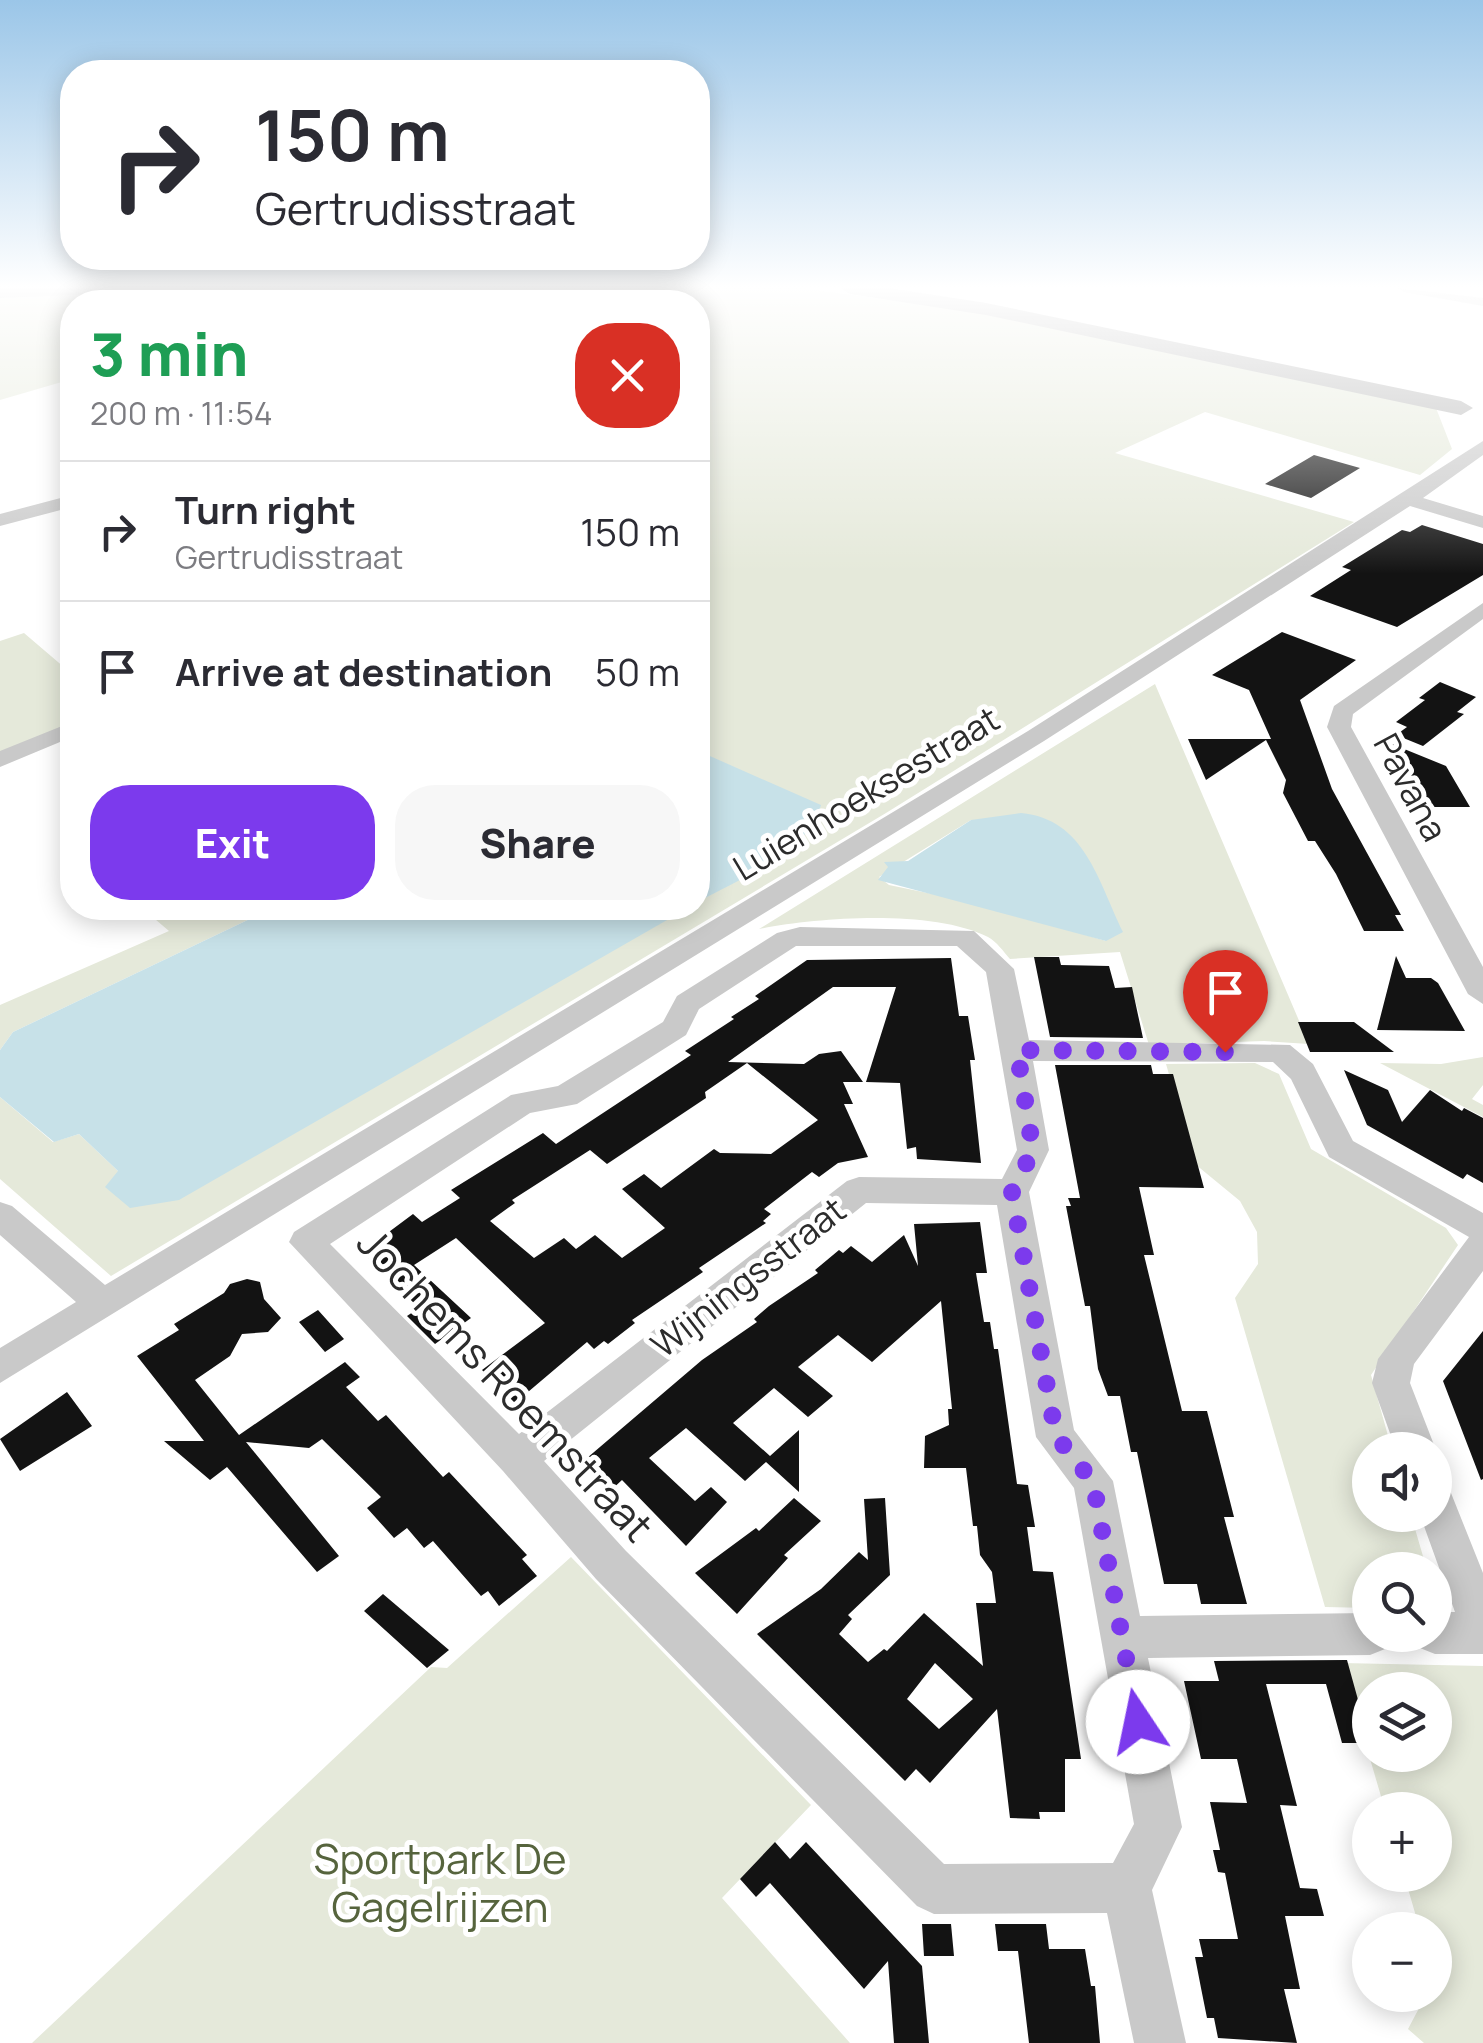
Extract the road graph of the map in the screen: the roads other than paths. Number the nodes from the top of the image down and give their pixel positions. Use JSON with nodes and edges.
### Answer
{"nodes":[{"id":1,"x":1352,"y":383,"type":"edge"},
{"id":2,"x":1471,"y":404,"type":"edge"},
{"id":3,"x":1483,"y":424,"type":"edge"},
{"id":4,"x":1483,"y":446,"type":"edge"},
{"id":5,"x":1460,"y":465,"type":"junction"},
{"id":6,"x":1409,"y":500,"type":"junction"},
{"id":7,"x":60,"y":505,"type":"edge"},
{"id":8,"x":0,"y":520,"type":"edge"},
{"id":9,"x":1483,"y":522,"type":"edge"},
{"id":10,"x":1483,"y":610,"type":"edge"},
{"id":11,"x":60,"y":735,"type":"edge"},
{"id":12,"x":0,"y":760,"type":"edge"},
{"id":13,"x":1471,"y":952,"type":"edge"},
{"id":14,"x":1483,"y":994,"type":"edge"},
{"id":15,"x":1017,"y":1050,"type":"junction"},
{"id":16,"x":1012,"y":1192,"type":"junction"},
{"id":17,"x":0,"y":1215,"type":"edge"},
{"id":18,"x":1483,"y":1229,"type":"edge"},
{"id":19,"x":1483,"y":1244,"type":"edge"},
{"id":20,"x":103,"y":1305,"type":"junction"},
{"id":21,"x":0,"y":1367,"type":"edge"},
{"id":22,"x":1409,"y":1432,"type":"edge"},
{"id":23,"x":517,"y":1459,"type":"junction"},
{"id":24,"x":1446,"y":1532,"type":"edge"},
{"id":25,"x":1483,"y":1632,"type":"edge"},
{"id":26,"x":1452,"y":1633,"type":"edge"},
{"id":27,"x":1352,"y":1634,"type":"edge"},
{"id":28,"x":1122,"y":1638,"type":"junction"},
{"id":29,"x":1127,"y":1888,"type":"junction"},
{"id":30,"x":1160,"y":2043,"type":"edge"}],
"edges":[{"from":1,"to":2,"type":"main road"},
{"from":2,"to":3,"type":"main road"},
{"from":3,"to":5,"type":"street","name":"Luienhoeksestraat"},
{"from":4,"to":5,"type":"street","name":"Luienhoeksestraat"},
{"from":5,"to":6,"type":"street","name":"Luienhoeksestraat"},
{"from":6,"to":9,"type":"street"},
{"from":6,"to":20,"type":"street","name":"Luienhoeksestraat"},
{"from":7,"to":8,"type":"street"},
{"from":10,"to":13,"type":"street","name":"Pavana"},
{"from":11,"to":12,"type":"street"},
{"from":13,"to":14,"type":"street","name":"Pavana"},
{"from":15,"to":16,"type":"street"},
{"from":15,"to":18,"type":"street"},
{"from":15,"to":23,"type":"street","name":"Jochems Roemstraat"},
{"from":16,"to":23,"type":"street","name":"Wijningsstraat"},
{"from":16,"to":28,"type":"street"},
{"from":17,"to":20,"type":"street"},
{"from":19,"to":22,"type":"street"},
{"from":20,"to":21,"type":"street","name":"Luienhoeksestraat"},
{"from":23,"to":29,"type":"street","name":"Jochems Roemstraat"},
{"from":24,"to":25,"type":"street"},
{"from":25,"to":26,"type":"street"},
{"from":27,"to":28,"type":"street"},
{"from":28,"to":29,"type":"street"},
{"from":29,"to":30,"type":"street"}]}
